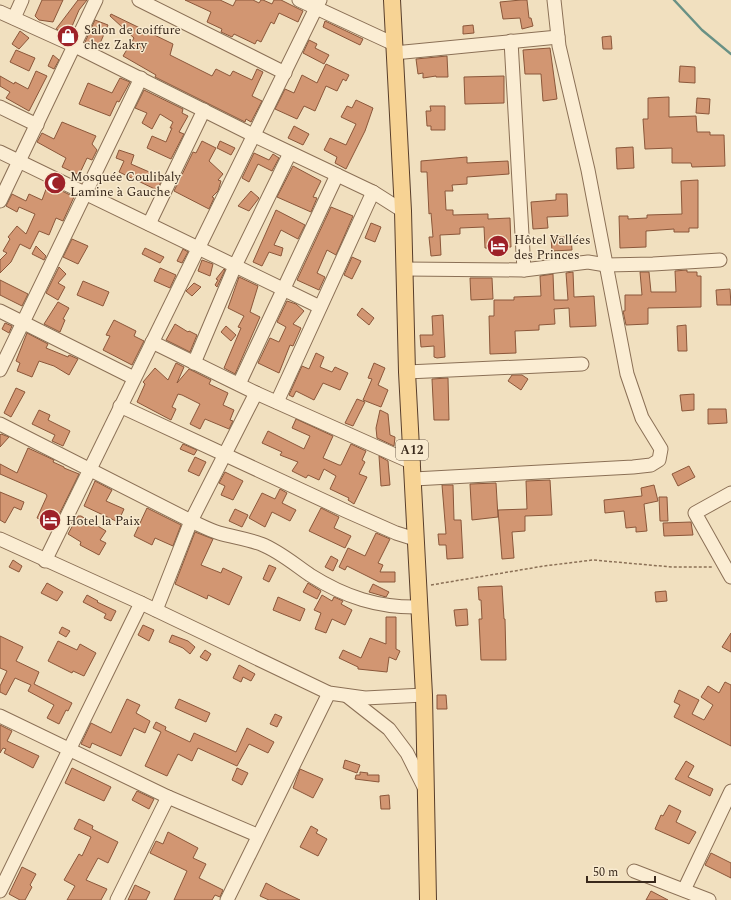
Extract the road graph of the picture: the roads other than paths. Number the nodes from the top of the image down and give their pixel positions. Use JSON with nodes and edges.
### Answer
{"nodes":[{"id":1,"x":22,"y":0,"type":"edge"},
{"id":2,"x":96,"y":0,"type":"edge"},
{"id":3,"x":139,"y":0,"type":"edge"},
{"id":4,"x":299,"y":0,"type":"edge"},
{"id":5,"x":392,"y":0,"type":"edge"},
{"id":6,"x":554,"y":0,"type":"edge"},
{"id":7,"x":318,"y":4,"type":"edge"},
{"id":8,"x":0,"y":12,"type":"edge"},
{"id":9,"x":14,"y":18,"type":"junction"},
{"id":10,"x":558,"y":37,"type":"junction"},
{"id":11,"x":511,"y":41,"type":"junction"},
{"id":12,"x":75,"y":46,"type":"junction"},
{"id":13,"x":394,"y":48,"type":"junction"},
{"id":14,"x":285,"y":73,"type":"junction"},
{"id":15,"x":140,"y":78,"type":"junction"},
{"id":16,"x":0,"y":107,"type":"edge"},
{"id":17,"x":204,"y":110,"type":"junction"},
{"id":18,"x":36,"y":125,"type":"junction"},
{"id":19,"x":253,"y":135,"type":"junction"},
{"id":20,"x":0,"y":152,"type":"edge"},
{"id":21,"x":290,"y":153,"type":"junction"},
{"id":22,"x":19,"y":161,"type":"junction"},
{"id":23,"x":337,"y":175,"type":"junction"},
{"id":24,"x":373,"y":192,"type":"junction"},
{"id":25,"x":85,"y":193,"type":"junction"},
{"id":26,"x":0,"y":201,"type":"edge"},
{"id":27,"x":404,"y":211,"type":"junction"},
{"id":28,"x":149,"y":224,"type":"junction"},
{"id":29,"x":198,"y":248,"type":"junction"},
{"id":30,"x":720,"y":260,"type":"dead end"},
{"id":31,"x":606,"y":264,"type":"junction"},
{"id":32,"x":235,"y":266,"type":"junction"},
{"id":33,"x":405,"y":269,"type":"junction"},
{"id":34,"x":524,"y":270,"type":"junction"},
{"id":35,"x":282,"y":289,"type":"junction"},
{"id":36,"x":320,"y":307,"type":"junction"},
{"id":37,"x":0,"y":311,"type":"edge"},
{"id":38,"x":23,"y":322,"type":"junction"},
{"id":39,"x":152,"y":342,"type":"junction"},
{"id":40,"x":194,"y":363,"type":"junction"},
{"id":41,"x":582,"y":364,"type":"dead end"},
{"id":42,"x":0,"y":370,"type":"edge"},
{"id":43,"x":407,"y":372,"type":"junction"},
{"id":44,"x":134,"y":378,"type":"junction"},
{"id":45,"x":239,"y":384,"type":"junction"},
{"id":46,"x":256,"y":393,"type":"junction"},
{"id":47,"x":277,"y":402,"type":"junction"},
{"id":48,"x":120,"y":406,"type":"junction"},
{"id":49,"x":0,"y":424,"type":"edge"},
{"id":50,"x":226,"y":456,"type":"junction"},
{"id":51,"x":413,"y":463,"type":"junction"},
{"id":52,"x":89,"y":468,"type":"junction"},
{"id":53,"x":414,"y":480,"type":"junction"},
{"id":54,"x":731,"y":493,"type":"edge"},
{"id":55,"x":190,"y":521,"type":"junction"},
{"id":56,"x":0,"y":539,"type":"edge"},
{"id":57,"x":415,"y":539,"type":"junction"},
{"id":58,"x":45,"y":560,"type":"junction"},
{"id":59,"x":728,"y":572,"type":"edge"},
{"id":60,"x":141,"y":603,"type":"junction"},
{"id":61,"x":420,"y":607,"type":"junction"},
{"id":62,"x":156,"y":610,"type":"junction"},
{"id":63,"x":329,"y":693,"type":"junction"},
{"id":64,"x":346,"y":695,"type":"junction"},
{"id":65,"x":424,"y":695,"type":"junction"},
{"id":66,"x":0,"y":716,"type":"edge"},
{"id":67,"x":70,"y":749,"type":"junction"},
{"id":68,"x":731,"y":791,"type":"edge"},
{"id":69,"x":426,"y":793,"type":"junction"},
{"id":70,"x":168,"y":797,"type":"junction"},
{"id":71,"x":258,"y":835,"type":"junction"},
{"id":72,"x":634,"y":871,"type":"dead end"},
{"id":73,"x":684,"y":890,"type":"junction"},
{"id":74,"x":0,"y":891,"type":"edge"},
{"id":75,"x":117,"y":900,"type":"edge"},
{"id":76,"x":227,"y":900,"type":"edge"},
{"id":77,"x":428,"y":900,"type":"edge"},
{"id":78,"x":709,"y":900,"type":"edge"}],
"edges":[{"from":1,"to":9,"type":"street"},
{"from":2,"to":12,"type":"street"},
{"from":3,"to":14,"type":"street"},
{"from":4,"to":7,"type":"street"},
{"from":5,"to":13,"type":"main road","number":"A12"},
{"from":6,"to":10,"type":"street"},
{"from":7,"to":13,"type":"street"},
{"from":7,"to":14,"type":"street"},
{"from":8,"to":9,"type":"street"},
{"from":9,"to":12,"type":"street"},
{"from":10,"to":11,"type":"street"},
{"from":10,"to":31,"type":"street"},
{"from":11,"to":13,"type":"street"},
{"from":11,"to":34,"type":"street"},
{"from":12,"to":15,"type":"street"},
{"from":12,"to":18,"type":"street"},
{"from":13,"to":27,"type":"main road","number":"A12"},
{"from":14,"to":19,"type":"street"},
{"from":15,"to":17,"type":"street"},
{"from":15,"to":25,"type":"street"},
{"from":16,"to":18,"type":"street"},
{"from":17,"to":19,"type":"street"},
{"from":17,"to":28,"type":"street"},
{"from":18,"to":22,"type":"street"},
{"from":19,"to":21,"type":"street"},
{"from":19,"to":29,"type":"street"},
{"from":20,"to":22,"type":"street"},
{"from":21,"to":23,"type":"street"},
{"from":21,"to":32,"type":"street"},
{"from":22,"to":25,"type":"street"},
{"from":22,"to":26,"type":"street"},
{"from":23,"to":24,"type":"street"},
{"from":23,"to":35,"type":"street"},
{"from":24,"to":27,"type":"street"},
{"from":24,"to":36,"type":"street"},
{"from":25,"to":28,"type":"street"},
{"from":25,"to":38,"type":"street"},
{"from":27,"to":33,"type":"main road","number":"A12"},
{"from":28,"to":29,"type":"street"},
{"from":29,"to":32,"type":"street"},
{"from":29,"to":39,"type":"street"},
{"from":30,"to":31,"type":"street"},
{"from":31,"to":34,"type":"street"},
{"from":31,"to":53,"type":"street"},
{"from":32,"to":35,"type":"street"},
{"from":32,"to":40,"type":"street"},
{"from":33,"to":34,"type":"street"},
{"from":33,"to":43,"type":"main road","number":"A12"},
{"from":35,"to":36,"type":"street"},
{"from":35,"to":45,"type":"street"},
{"from":36,"to":47,"type":"street"},
{"from":37,"to":38,"type":"street"},
{"from":38,"to":42,"type":"street"},
{"from":38,"to":44,"type":"street"},
{"from":39,"to":40,"type":"street"},
{"from":39,"to":44,"type":"street"},
{"from":40,"to":45,"type":"street"},
{"from":41,"to":43,"type":"street"},
{"from":43,"to":51,"type":"main road","number":"A12"},
{"from":44,"to":48,"type":"street"},
{"from":45,"to":46,"type":"street"},
{"from":46,"to":47,"type":"street"},
{"from":46,"to":50,"type":"street"},
{"from":47,"to":51,"type":"street"},
{"from":48,"to":50,"type":"street"},
{"from":48,"to":52,"type":"street"},
{"from":49,"to":52,"type":"street"},
{"from":50,"to":55,"type":"street"},
{"from":50,"to":57,"type":"street"},
{"from":51,"to":53,"type":"main road","number":"A12"},
{"from":52,"to":55,"type":"street"},
{"from":52,"to":58,"type":"street"},
{"from":53,"to":57,"type":"main road","number":"A12"},
{"from":54,"to":59,"type":"street"},
{"from":55,"to":61,"type":"street"},
{"from":55,"to":62,"type":"street"},
{"from":56,"to":58,"type":"street"},
{"from":57,"to":61,"type":"main road","number":"A12"},
{"from":58,"to":60,"type":"street"},
{"from":60,"to":62,"type":"street"},
{"from":60,"to":67,"type":"street"},
{"from":61,"to":65,"type":"main road","number":"A12"},
{"from":62,"to":63,"type":"street"},
{"from":63,"to":64,"type":"street"},
{"from":63,"to":71,"type":"street"},
{"from":64,"to":65,"type":"street"},
{"from":64,"to":69,"type":"street"},
{"from":65,"to":69,"type":"main road","number":"A12"},
{"from":66,"to":67,"type":"street"},
{"from":67,"to":70,"type":"street"},
{"from":67,"to":74,"type":"street"},
{"from":68,"to":73,"type":"street"},
{"from":69,"to":77,"type":"main road","number":"A12"},
{"from":70,"to":71,"type":"street"},
{"from":70,"to":75,"type":"street"},
{"from":71,"to":76,"type":"street"},
{"from":72,"to":73,"type":"street"},
{"from":73,"to":78,"type":"street"}]}
